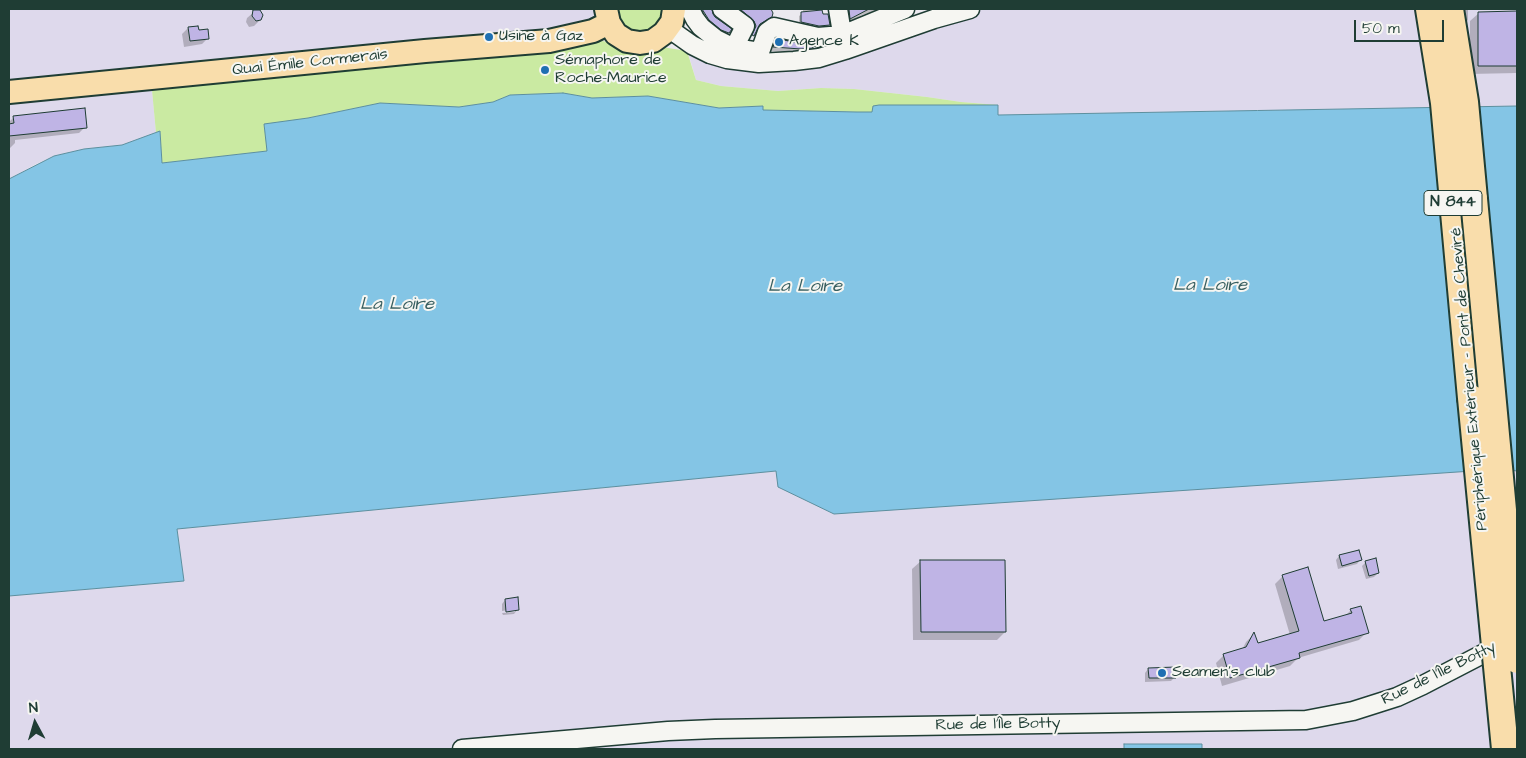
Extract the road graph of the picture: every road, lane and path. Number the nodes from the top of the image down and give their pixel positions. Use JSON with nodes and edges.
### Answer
{"nodes":[{"id":1,"x":722,"y":9,"type":"edge"},
{"id":2,"x":838,"y":9,"type":"edge"},
{"id":3,"x":905,"y":9,"type":"edge"},
{"id":4,"x":970,"y":9,"type":"edge"},
{"id":5,"x":1429,"y":9,"type":"edge"},
{"id":6,"x":1450,"y":9,"type":"edge"},
{"id":7,"x":932,"y":14,"type":"edge"},
{"id":8,"x":607,"y":16,"type":"edge"},
{"id":9,"x":678,"y":16,"type":"edge"},
{"id":10,"x":844,"y":43,"type":"junction"},
{"id":11,"x":734,"y":48,"type":"junction"},
{"id":12,"x":760,"y":57,"type":"junction"},
{"id":13,"x":9,"y":92,"type":"edge"},
{"id":14,"x":1517,"y":636,"type":"edge"},
{"id":15,"x":1517,"y":660,"type":"edge"},
{"id":16,"x":462,"y":749,"type":"edge"},
{"id":17,"x":1505,"y":749,"type":"edge"}],
"edges":[{"from":1,"to":11,"type":"street"},
{"from":2,"to":10,"type":"street"},
{"from":3,"to":10,"type":"street"},
{"from":4,"to":7,"type":"street"},
{"from":5,"to":17,"type":"highway","name":"Périphérique Extérieur - Pont de Cheviré","number":"N 844","bridge":true},
{"from":6,"to":15,"type":"highway","number":"N 844","bridge":true},
{"from":7,"to":10,"type":"street"},
{"from":8,"to":9,"type":"main road"},
{"from":8,"to":13,"type":"main road","name":"Quai Émile Cormerais"},
{"from":9,"to":11,"type":"street"},
{"from":9,"to":12,"type":"street"},
{"from":10,"to":12,"type":"street"},
{"from":10,"to":12,"type":"street"},
{"from":11,"to":12,"type":"street"},
{"from":14,"to":16,"type":"street","name":"Rue de l'Île Botty"}]}
